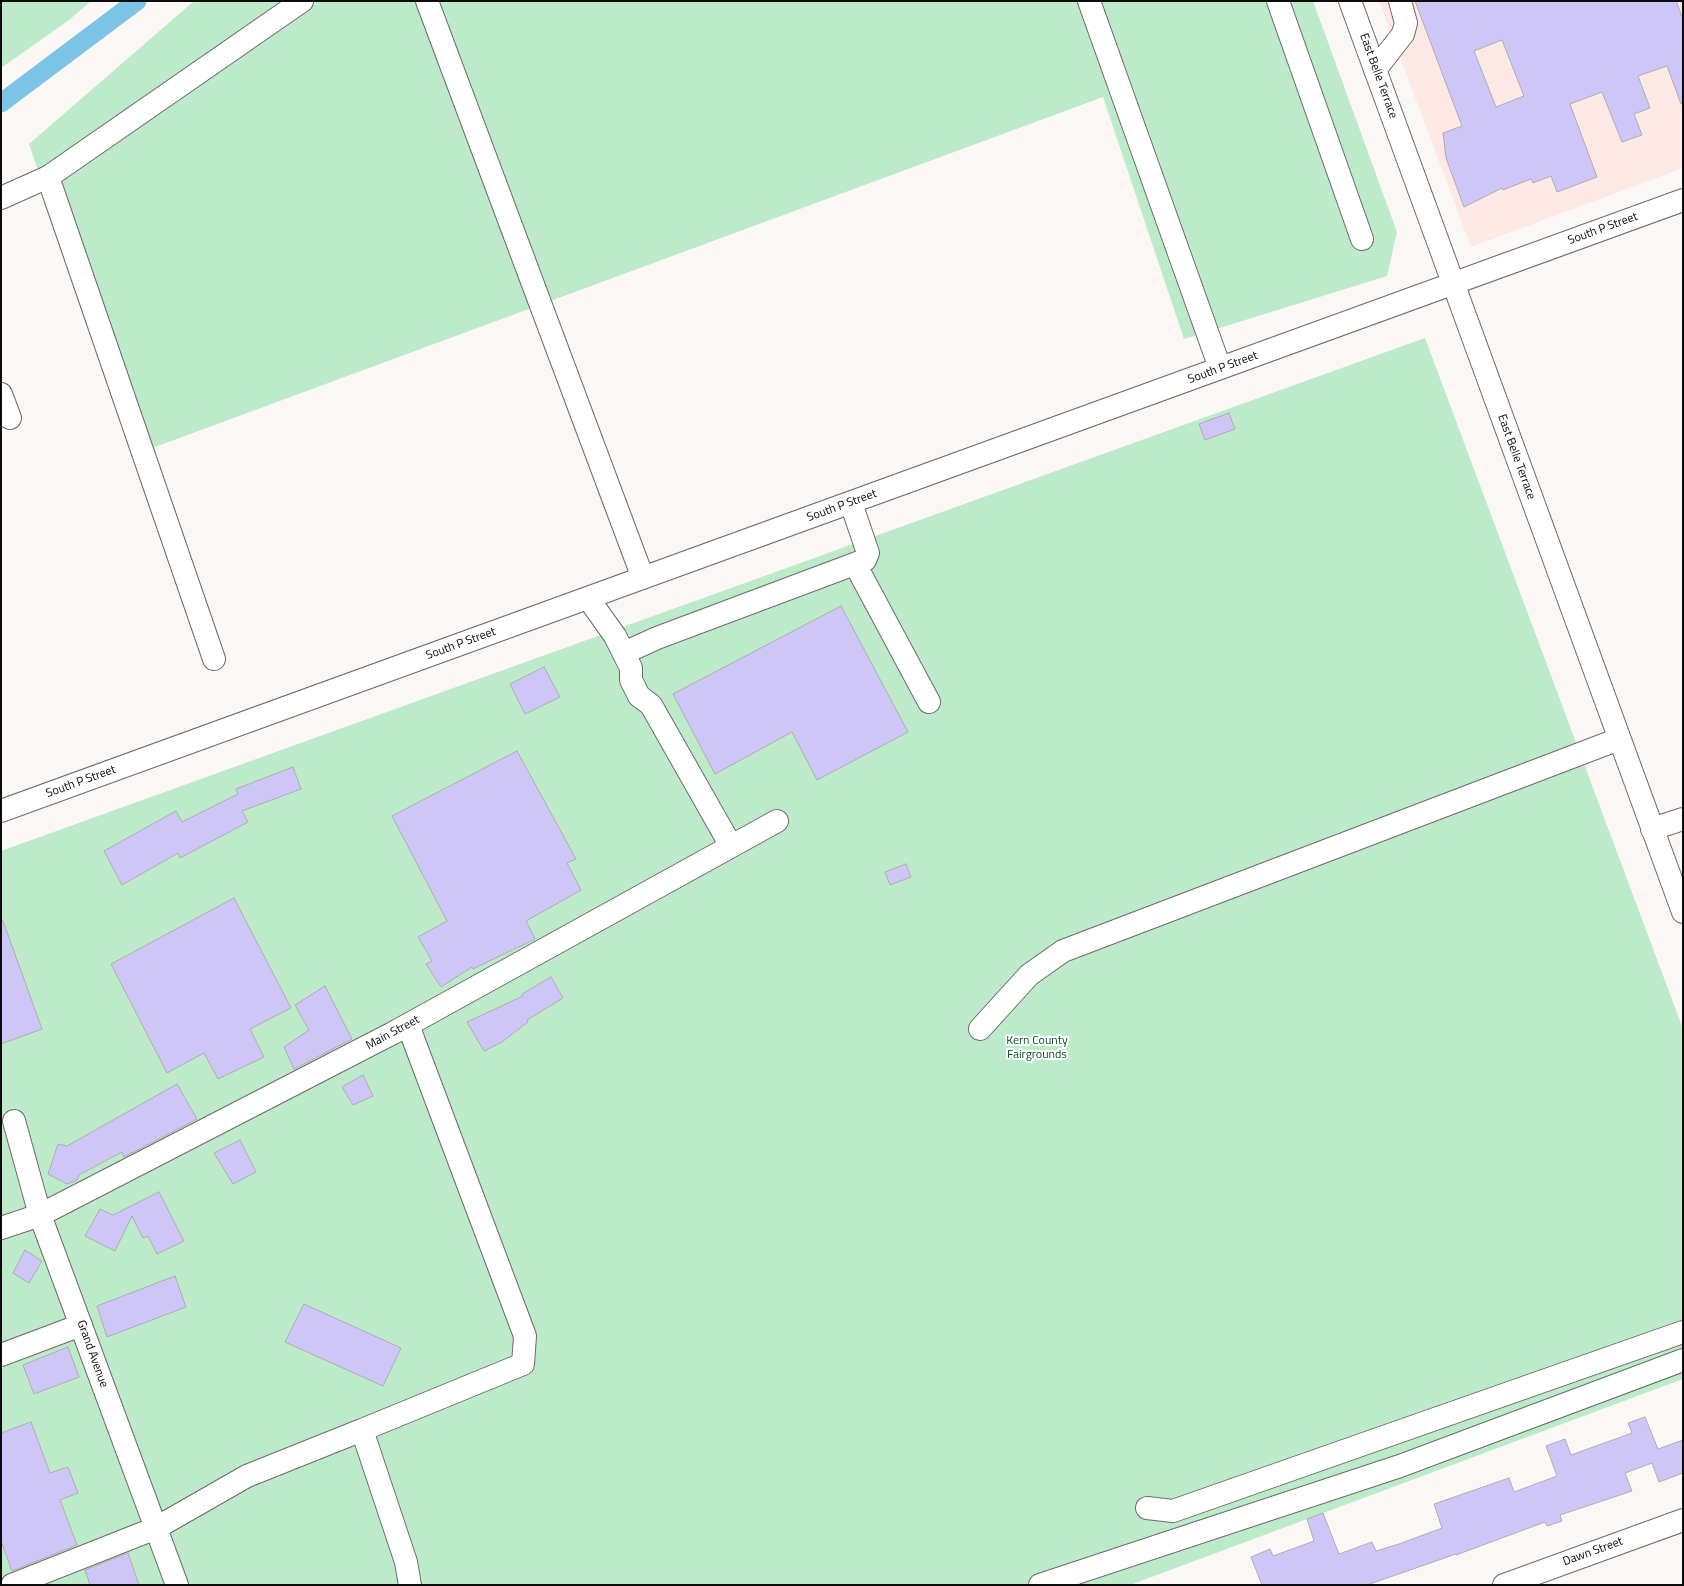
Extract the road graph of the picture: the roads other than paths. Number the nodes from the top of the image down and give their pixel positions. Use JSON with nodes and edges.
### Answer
{"nodes":[{"id":1,"x":302,"y":1,"type":"edge"},
{"id":2,"x":427,"y":1,"type":"edge"},
{"id":3,"x":1089,"y":1,"type":"edge"},
{"id":4,"x":1278,"y":1,"type":"edge"},
{"id":5,"x":1350,"y":1,"type":"edge"},
{"id":6,"x":1400,"y":1,"type":"edge"},
{"id":7,"x":1375,"y":70,"type":"junction"},
{"id":8,"x":48,"y":177,"type":"junction"},
{"id":9,"x":1,"y":198,"type":"edge"},
{"id":10,"x":1683,"y":200,"type":"edge"},
{"id":11,"x":1362,"y":239,"type":"dead end"},
{"id":12,"x":1453,"y":284,"type":"junction"},
{"id":13,"x":1220,"y":368,"type":"junction"},
{"id":14,"x":1,"y":394,"type":"edge"},
{"id":15,"x":10,"y":418,"type":"dead end"},
{"id":16,"x":851,"y":503,"type":"junction"},
{"id":17,"x":855,"y":564,"type":"junction"},
{"id":18,"x":643,"y":578,"type":"junction"},
{"id":19,"x":588,"y":598,"type":"junction"},
{"id":20,"x":214,"y":659,"type":"dead end"},
{"id":21,"x":628,"y":661,"type":"junction"},
{"id":22,"x":929,"y":702,"type":"dead end"},
{"id":23,"x":1620,"y":739,"type":"junction"},
{"id":24,"x":1,"y":811,"type":"edge"},
{"id":25,"x":1683,"y":819,"type":"edge"},
{"id":26,"x":777,"y":821,"type":"dead end"},
{"id":27,"x":1652,"y":829,"type":"junction"},
{"id":28,"x":731,"y":846,"type":"junction"},
{"id":29,"x":1683,"y":912,"type":"edge"},
{"id":30,"x":408,"y":1025,"type":"junction"},
{"id":31,"x":980,"y":1029,"type":"dead end"},
{"id":32,"x":14,"y":1121,"type":"dead end"},
{"id":33,"x":40,"y":1215,"type":"junction"},
{"id":34,"x":1,"y":1228,"type":"edge"},
{"id":35,"x":81,"y":1325,"type":"junction"},
{"id":36,"x":1683,"y":1332,"type":"edge"},
{"id":37,"x":1,"y":1355,"type":"edge"},
{"id":38,"x":1683,"y":1360,"type":"edge"},
{"id":39,"x":362,"y":1430,"type":"junction"},
{"id":40,"x":1147,"y":1508,"type":"dead end"},
{"id":41,"x":1683,"y":1520,"type":"edge"},
{"id":42,"x":156,"y":1528,"type":"junction"},
{"id":43,"x":12,"y":1585,"type":"edge"},
{"id":44,"x":177,"y":1585,"type":"edge"},
{"id":45,"x":410,"y":1585,"type":"edge"},
{"id":46,"x":1040,"y":1585,"type":"edge"},
{"id":47,"x":1504,"y":1585,"type":"edge"}],
"edges":[{"from":1,"to":8,"type":"street"},
{"from":2,"to":18,"type":"street"},
{"from":3,"to":13,"type":"street"},
{"from":4,"to":11,"type":"street"},
{"from":5,"to":7,"type":"street","name":"East Belle Terrace"},
{"from":6,"to":7,"type":"street"},
{"from":7,"to":12,"type":"street","name":"East Belle Terrace"},
{"from":8,"to":9,"type":"street"},
{"from":8,"to":20,"type":"street"},
{"from":10,"to":12,"type":"street","name":"South P Street"},
{"from":12,"to":13,"type":"street","name":"South P Street"},
{"from":12,"to":23,"type":"street","name":"East Belle Terrace"},
{"from":13,"to":16,"type":"street","name":"South P Street"},
{"from":14,"to":15,"type":"street"},
{"from":16,"to":17,"type":"street"},
{"from":16,"to":18,"type":"street","name":"South P Street"},
{"from":17,"to":21,"type":"street"},
{"from":17,"to":22,"type":"street"},
{"from":18,"to":19,"type":"street","name":"South P Street"},
{"from":19,"to":21,"type":"street"},
{"from":19,"to":24,"type":"street","name":"South P Street"},
{"from":21,"to":28,"type":"street"},
{"from":23,"to":27,"type":"street","name":"East Belle Terrace"},
{"from":23,"to":31,"type":"street"},
{"from":25,"to":27,"type":"street"},
{"from":26,"to":28,"type":"street","name":"Main Street"},
{"from":27,"to":29,"type":"street","name":"East Belle Terrace"},
{"from":28,"to":30,"type":"street","name":"Main Street"},
{"from":30,"to":33,"type":"street","name":"Main Street"},
{"from":30,"to":39,"type":"street"},
{"from":32,"to":33,"type":"street","name":"Grand Avenue"},
{"from":33,"to":34,"type":"street","name":"Main Street"},
{"from":33,"to":35,"type":"street","name":"Grand Avenue"},
{"from":35,"to":37,"type":"street"},
{"from":35,"to":42,"type":"street","name":"Grand Avenue"},
{"from":36,"to":40,"type":"street"},
{"from":38,"to":46,"type":"street"},
{"from":39,"to":42,"type":"street"},
{"from":39,"to":45,"type":"street"},
{"from":41,"to":47,"type":"street","name":"Dawn Street"},
{"from":42,"to":43,"type":"street"},
{"from":42,"to":44,"type":"street","name":"Grand Avenue"}]}
